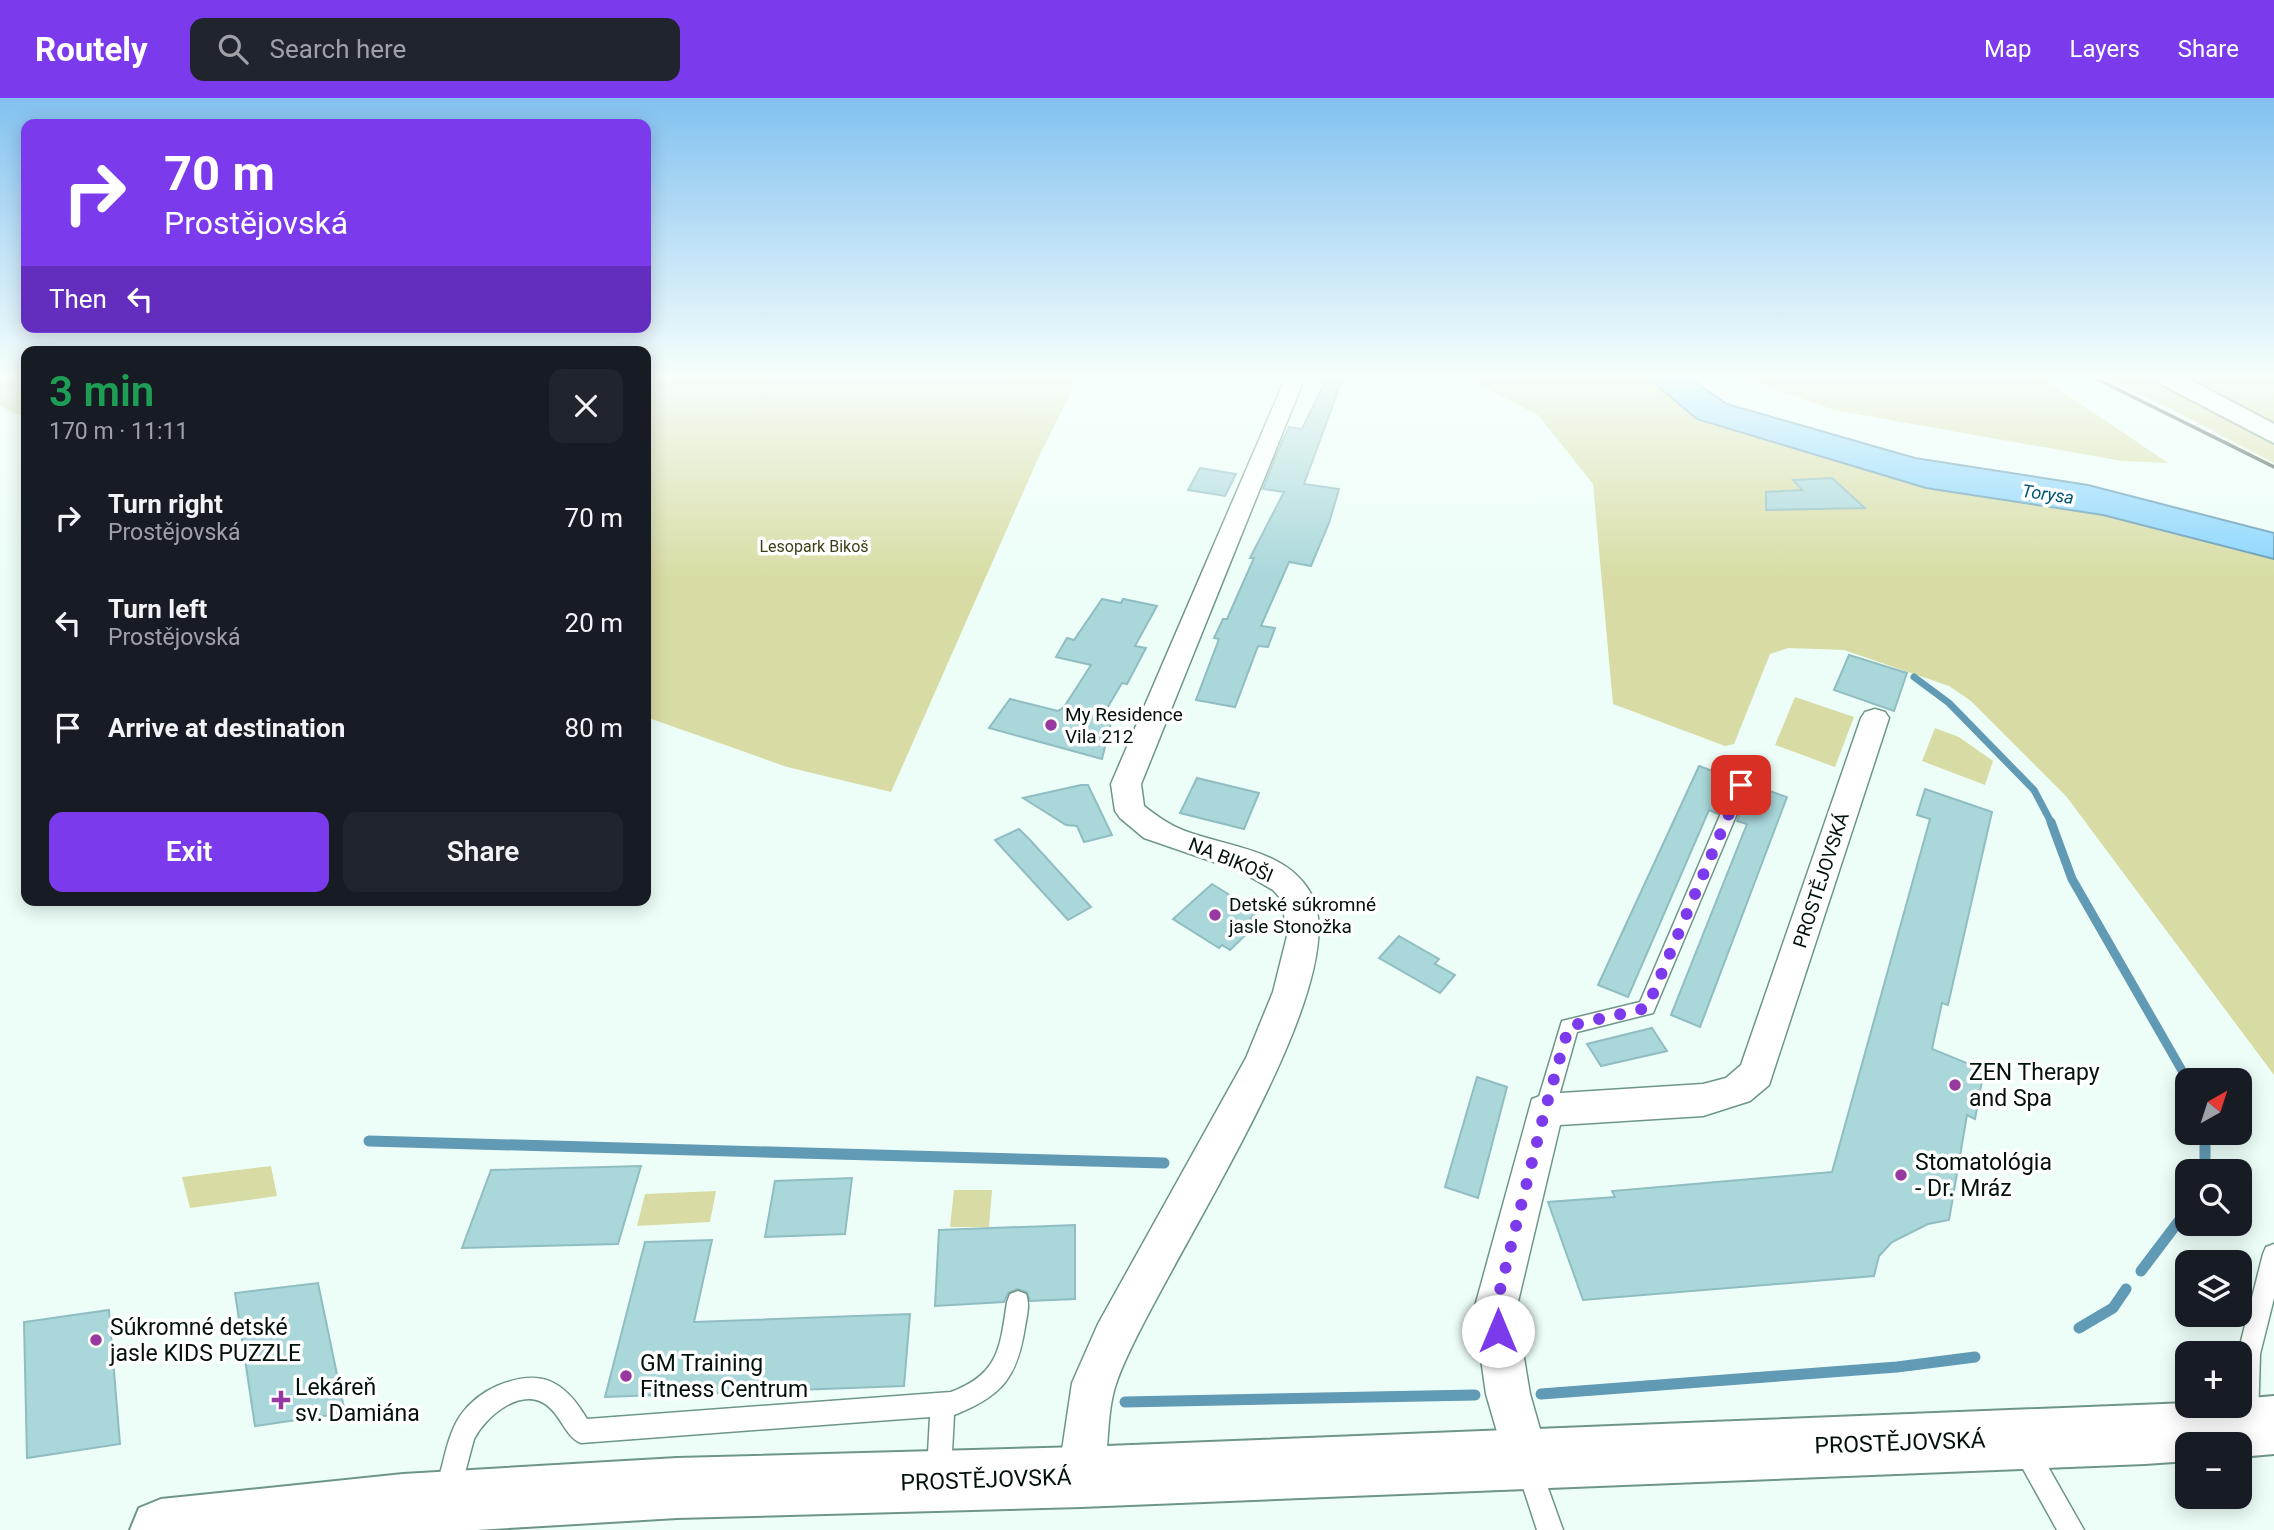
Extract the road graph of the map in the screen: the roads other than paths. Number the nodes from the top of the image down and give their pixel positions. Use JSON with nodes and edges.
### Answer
{"nodes":[{"id":1,"x":1268,"y":444,"type":"edge"},
{"id":2,"x":1875,"y":718,"type":"dead end"},
{"id":3,"x":1741,"y":785,"type":"dead end"},
{"id":4,"x":1545,"y":1110,"type":"junction"},
{"id":5,"x":2274,"y":1254,"type":"edge"},
{"id":6,"x":1018,"y":1302,"type":"dead end"},
{"id":7,"x":943,"y":1404,"type":"junction"},
{"id":8,"x":2260,"y":1426,"type":"edge"},
{"id":9,"x":2019,"y":1440,"type":"junction"},
{"id":10,"x":1525,"y":1457,"type":"junction"},
{"id":11,"x":1081,"y":1477,"type":"junction"},
{"id":12,"x":939,"y":1481,"type":"junction"},
{"id":13,"x":446,"y":1502,"type":"junction"},
{"id":14,"x":161,"y":1530,"type":"edge"},
{"id":15,"x":1550,"y":1530,"type":"edge"},
{"id":16,"x":2071,"y":1530,"type":"edge"}],
"edges":[{"from":1,"to":11,"type":"street","name":"NA BIKOŠI"},
{"from":2,"to":4,"type":"street","name":"PROSTĚJOVSKÁ"},
{"from":3,"to":4,"type":"lane"},
{"from":4,"to":10,"type":"street"},
{"from":5,"to":8,"type":"lane"},
{"from":6,"to":7,"type":"lane"},
{"from":7,"to":12,"type":"lane"},
{"from":7,"to":13,"type":"lane"},
{"from":8,"to":9,"type":"street","name":"PROSTĚJOVSKÁ"},
{"from":9,"to":10,"type":"street","name":"PROSTĚJOVSKÁ"},
{"from":9,"to":16,"type":"lane"},
{"from":10,"to":11,"type":"street","name":"PROSTĚJOVSKÁ"},
{"from":10,"to":15,"type":"lane"},
{"from":11,"to":12,"type":"street","name":"PROSTĚJOVSKÁ"},
{"from":12,"to":13,"type":"street","name":"PROSTĚJOVSKÁ"},
{"from":13,"to":14,"type":"street","name":"PROSTĚJOVSKÁ"}]}
